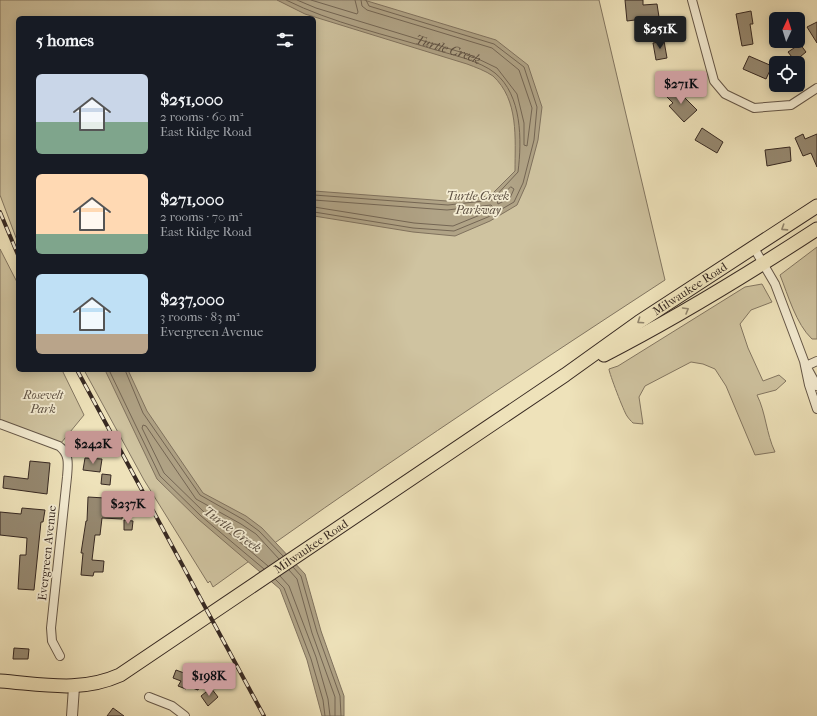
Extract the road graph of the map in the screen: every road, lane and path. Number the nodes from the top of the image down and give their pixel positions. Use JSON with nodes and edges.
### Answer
{"nodes":[{"id":1,"x":692,"y":0,"type":"edge"},
{"id":2,"x":817,"y":88,"type":"edge"},
{"id":3,"x":817,"y":206,"type":"edge"},
{"id":4,"x":817,"y":229,"type":"edge"},
{"id":5,"x":754,"y":248,"type":"junction"},
{"id":6,"x":764,"y":264,"type":"junction"},
{"id":7,"x":817,"y":361,"type":"edge"},
{"id":8,"x":806,"y":366,"type":"junction"},
{"id":9,"x":565,"y":375,"type":"junction"},
{"id":10,"x":817,"y":386,"type":"edge"},
{"id":11,"x":817,"y":408,"type":"edge"},
{"id":12,"x":0,"y":424,"type":"edge"},
{"id":13,"x":60,"y":656,"type":"dead end"},
{"id":14,"x":0,"y":680,"type":"edge"},
{"id":15,"x":74,"y":687,"type":"junction"},
{"id":16,"x":149,"y":696,"type":"dead end"},
{"id":17,"x":72,"y":716,"type":"edge"},
{"id":18,"x":185,"y":716,"type":"edge"}],
"edges":[{"from":1,"to":2,"type":"street"},
{"from":3,"to":5,"type":"main road","name":"Milwaukee Road","one_way":true},
{"from":4,"to":6,"type":"main road","name":"Milwaukee Road"},
{"from":5,"to":6,"type":"street"},
{"from":5,"to":9,"type":"main road","name":"Milwaukee Road","one_way":true},
{"from":6,"to":8,"type":"street"},
{"from":9,"to":6,"type":"main road","name":"Milwaukee Road","one_way":true},
{"from":7,"to":8,"type":"street"},
{"from":8,"to":10,"type":"street"},
{"from":8,"to":11,"type":"street"},
{"from":9,"to":15,"type":"main road","name":"Milwaukee Road"},
{"from":12,"to":13,"type":"street","name":"Evergreen Avenue"},
{"from":14,"to":15,"type":"main road","name":"Milwaukee Road"},
{"from":15,"to":17,"type":"street"},
{"from":16,"to":18,"type":"street"}]}
